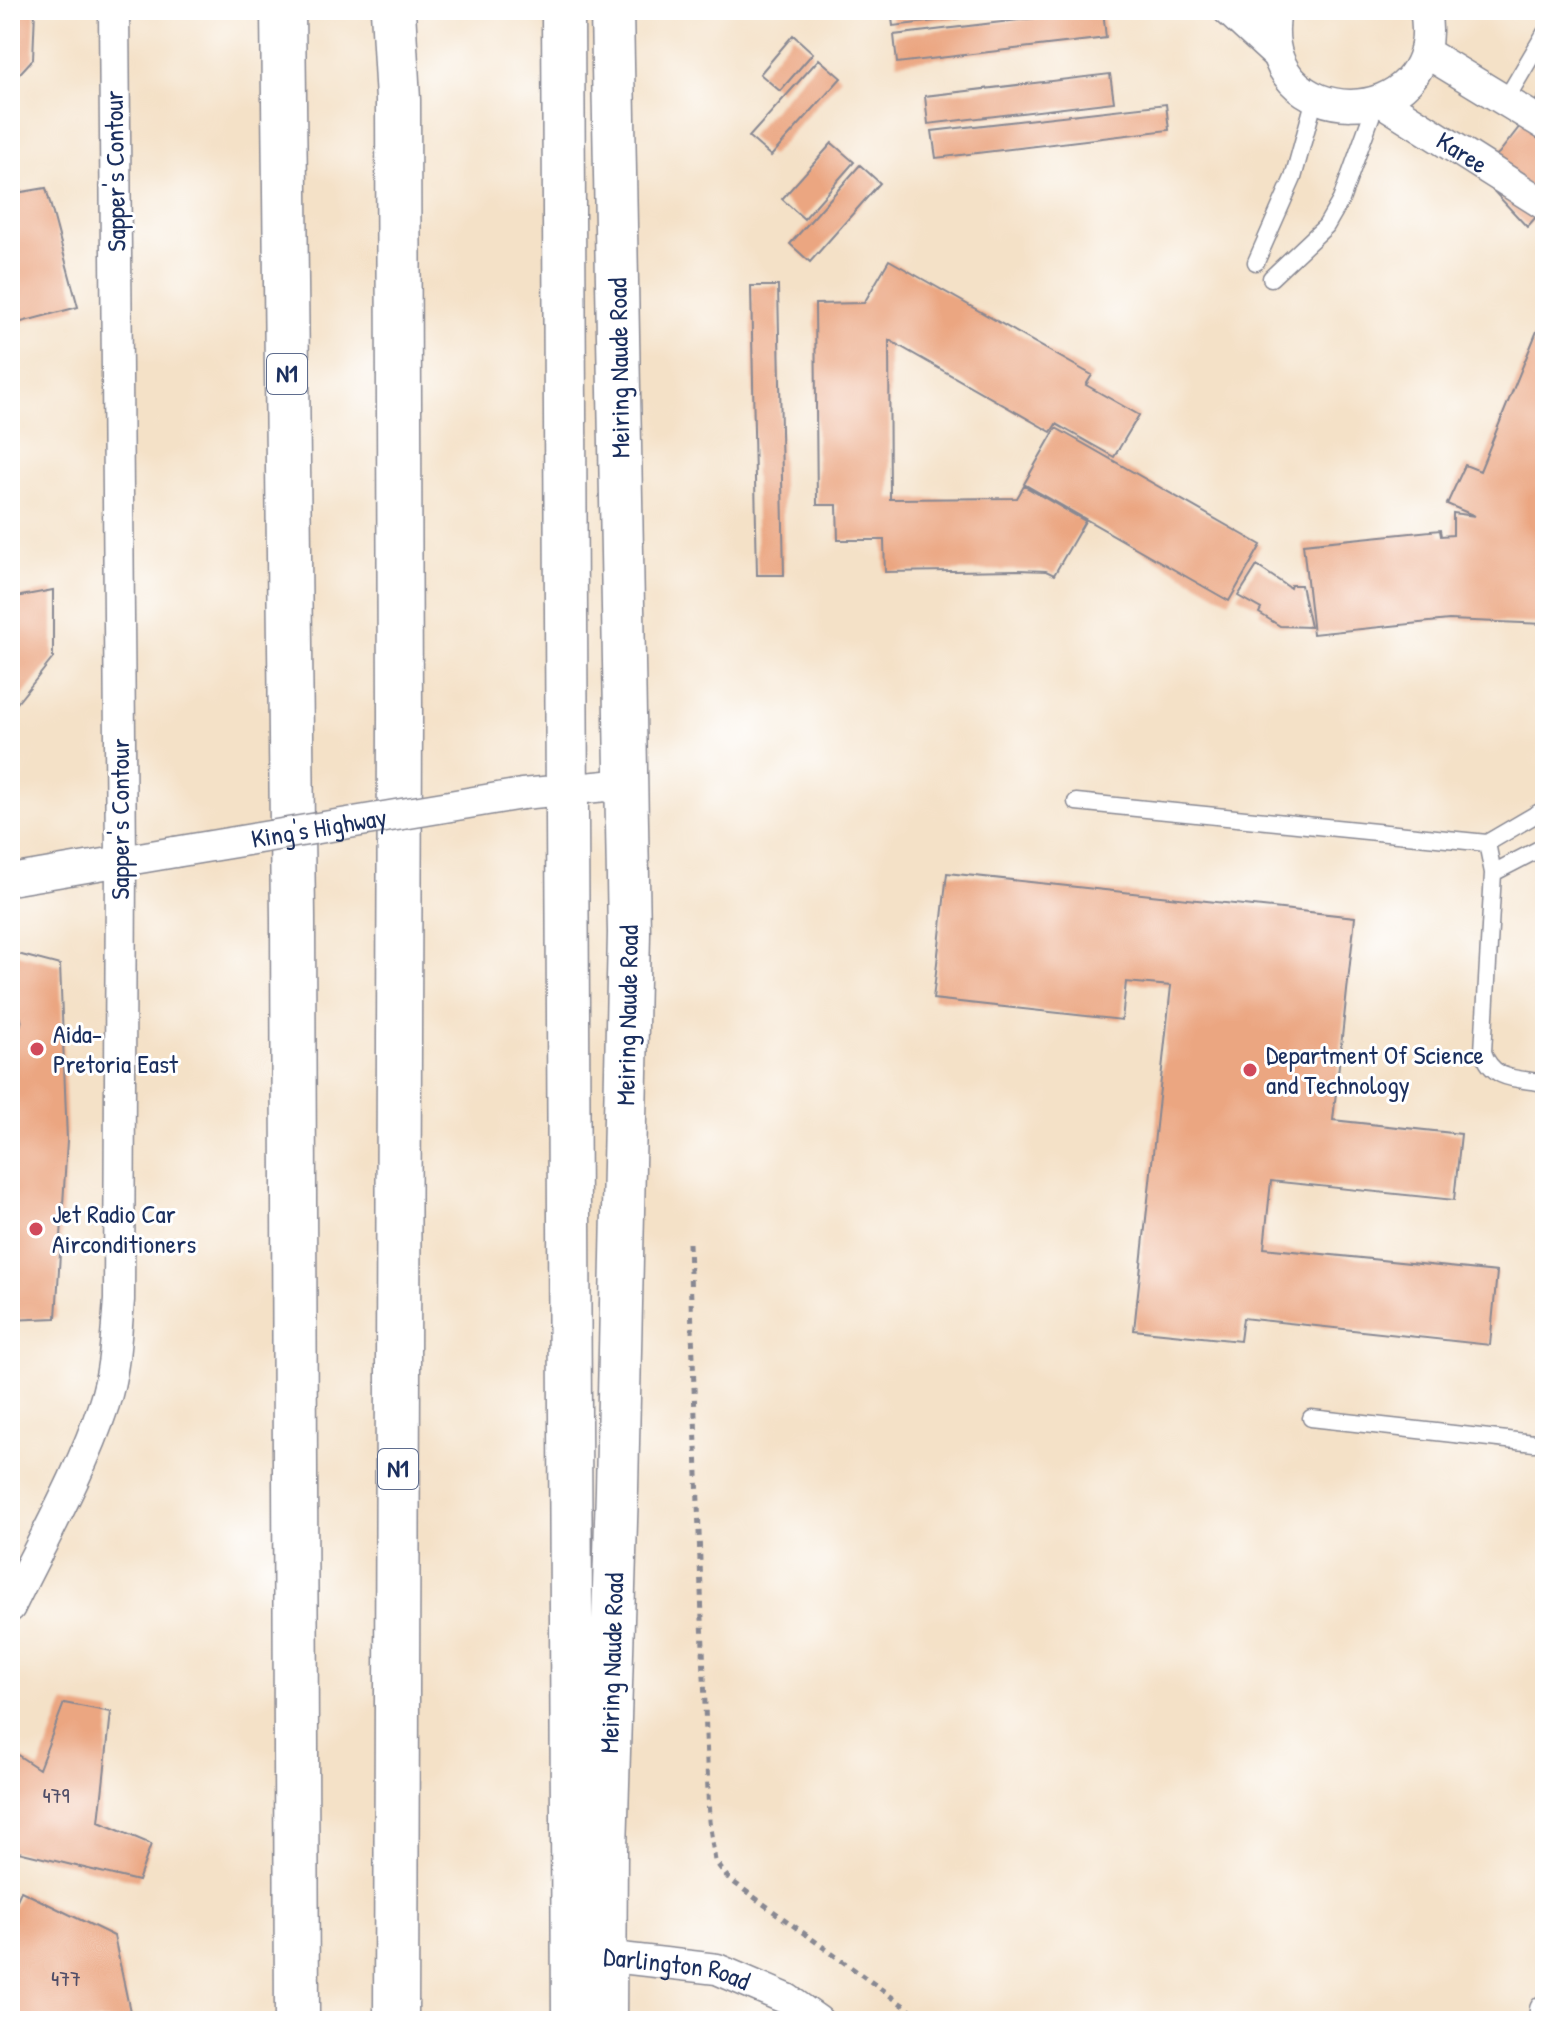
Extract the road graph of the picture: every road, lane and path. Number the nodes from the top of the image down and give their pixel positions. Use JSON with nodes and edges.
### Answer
{"nodes":[{"id":1,"x":114,"y":10,"type":"edge"},
{"id":2,"x":283,"y":10,"type":"edge"},
{"id":3,"x":393,"y":10,"type":"edge"},
{"id":4,"x":563,"y":10,"type":"edge"},
{"id":5,"x":612,"y":10,"type":"edge"},
{"id":6,"x":1228,"y":10,"type":"edge"},
{"id":7,"x":1276,"y":10,"type":"edge"},
{"id":8,"x":1425,"y":10,"type":"edge"},
{"id":9,"x":1545,"y":33,"type":"edge"},
{"id":10,"x":1425,"y":52,"type":"junction"},
{"id":11,"x":1277,"y":55,"type":"junction"},
{"id":12,"x":1315,"y":98,"type":"junction"},
{"id":13,"x":1505,"y":101,"type":"junction"},
{"id":14,"x":1378,"y":102,"type":"junction"},
{"id":15,"x":1545,"y":125,"type":"edge"},
{"id":16,"x":1545,"y":205,"type":"edge"},
{"id":17,"x":1256,"y":262,"type":"dead end"},
{"id":18,"x":1271,"y":278,"type":"dead end"},
{"id":19,"x":627,"y":784,"type":"junction"},
{"id":20,"x":567,"y":791,"type":"junction"},
{"id":21,"x":1076,"y":802,"type":"dead end"},
{"id":22,"x":1545,"y":809,"type":"edge"},
{"id":23,"x":1487,"y":843,"type":"junction"},
{"id":24,"x":1545,"y":846,"type":"edge"},
{"id":25,"x":121,"y":861,"type":"junction"},
{"id":26,"x":1493,"y":873,"type":"junction"},
{"id":27,"x":10,"y":880,"type":"edge"},
{"id":28,"x":1545,"y":1083,"type":"edge"},
{"id":29,"x":689,"y":1243,"type":"dead end"},
{"id":30,"x":1311,"y":1418,"type":"dead end"},
{"id":31,"x":1545,"y":1440,"type":"edge"},
{"id":32,"x":10,"y":1607,"type":"edge"},
{"id":33,"x":589,"y":1954,"type":"junction"},
{"id":34,"x":1545,"y":2010,"type":"edge"},
{"id":35,"x":815,"y":2020,"type":"edge"},
{"id":36,"x":297,"y":2021,"type":"edge"},
{"id":37,"x":396,"y":2021,"type":"edge"},
{"id":38,"x":573,"y":2021,"type":"edge"},
{"id":39,"x":605,"y":2021,"type":"edge"},
{"id":40,"x":925,"y":2021,"type":"edge"},
{"id":41,"x":1544,"y":2021,"type":"edge"}],
"edges":[{"from":1,"to":25,"type":"street","name":"Sapper's Contour"},
{"from":2,"to":36,"type":"highway","number":"N1"},
{"from":3,"to":37,"type":"highway","number":"N1"},
{"from":4,"to":20,"type":"street","name":"Meiring Naude Road"},
{"from":5,"to":19,"type":"street","name":"Meiring Naude Road"},
{"from":6,"to":11,"type":"street"},
{"from":7,"to":11,"type":"street"},
{"from":8,"to":10,"type":"street"},
{"from":9,"to":13,"type":"lane"},
{"from":10,"to":13,"type":"street"},
{"from":10,"to":14,"type":"street"},
{"from":11,"to":12,"type":"street"},
{"from":12,"to":14,"type":"street"},
{"from":12,"to":17,"type":"lane"},
{"from":13,"to":15,"type":"street"},
{"from":14,"to":16,"type":"street","name":"Karee"},
{"from":14,"to":18,"type":"lane"},
{"from":19,"to":20,"type":"street","name":"King's Highway"},
{"from":19,"to":33,"type":"street","name":"Meiring Naude Road"},
{"from":20,"to":25,"type":"street","name":"King's Highway","bridge":true},
{"from":20,"to":33,"type":"street","name":"Meiring Naude Road"},
{"from":21,"to":23,"type":"lane"},
{"from":22,"to":23,"type":"lane"},
{"from":23,"to":26,"type":"lane"},
{"from":24,"to":26,"type":"lane"},
{"from":25,"to":27,"type":"street","name":"King's Highway"},
{"from":25,"to":32,"type":"street","name":"Sapper's Contour"},
{"from":26,"to":28,"type":"lane"},
{"from":29,"to":40,"type":"path"},
{"from":30,"to":31,"type":"lane"},
{"from":33,"to":35,"type":"street","name":"Darlington Road"},
{"from":33,"to":38,"type":"street","name":"Meiring Naude Road"},
{"from":33,"to":39,"type":"street","name":"Meiring Naude Road"},
{"from":34,"to":41,"type":"street"}]}
